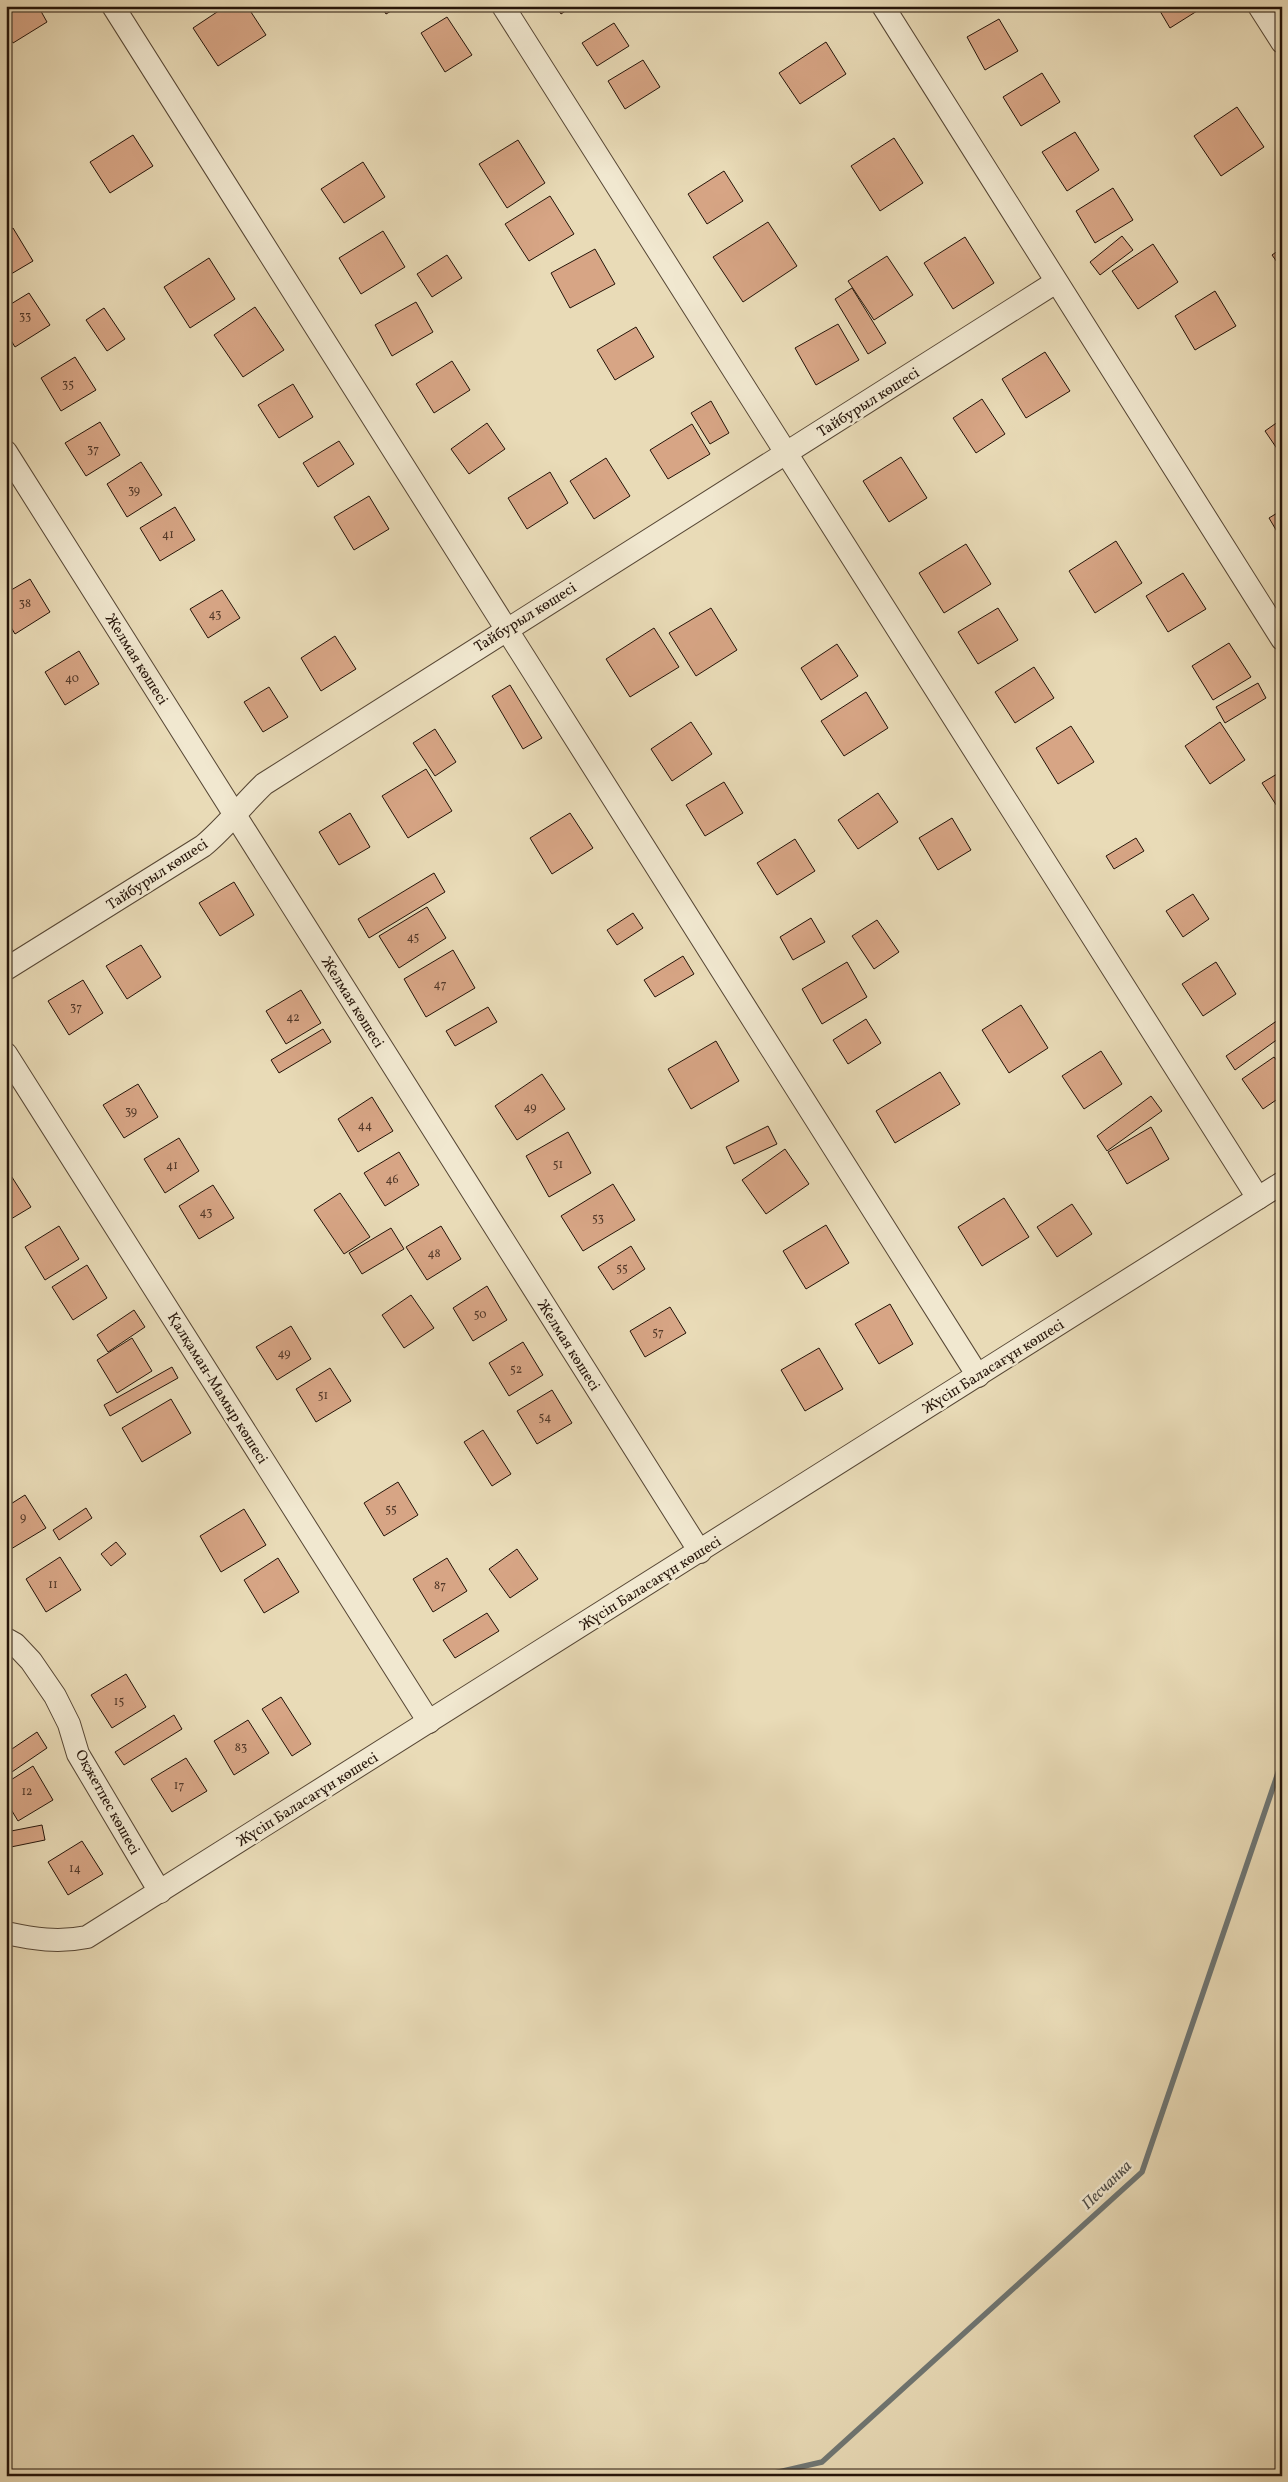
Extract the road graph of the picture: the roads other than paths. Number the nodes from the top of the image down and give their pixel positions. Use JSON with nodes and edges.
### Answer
{"nodes":[{"id":1,"x":113,"y":6,"type":"edge"},
{"id":2,"x":503,"y":6,"type":"edge"},
{"id":3,"x":883,"y":6,"type":"edge"},
{"id":4,"x":1259,"y":6,"type":"edge"},
{"id":5,"x":1282,"y":42,"type":"edge"},
{"id":6,"x":1056,"y":282,"type":"junction"},
{"id":7,"x":6,"y":452,"type":"edge"},
{"id":8,"x":786,"y":454,"type":"junction"},
{"id":9,"x":506,"y":629,"type":"junction"},
{"id":10,"x":1282,"y":639,"type":"edge"},
{"id":11,"x":234,"y":814,"type":"junction"},
{"id":12,"x":6,"y":969,"type":"edge"},
{"id":13,"x":6,"y":1054,"type":"edge"},
{"id":14,"x":1282,"y":1183,"type":"edge"},
{"id":15,"x":1258,"y":1198,"type":"junction"},
{"id":16,"x":978,"y":1376,"type":"junction"},
{"id":17,"x":700,"y":1552,"type":"junction"},
{"id":18,"x":6,"y":1639,"type":"edge"},
{"id":19,"x":429,"y":1722,"type":"junction"},
{"id":20,"x":160,"y":1892,"type":"junction"},
{"id":21,"x":6,"y":1933,"type":"edge"}],
"edges":[{"from":1,"to":9,"type":"street"},
{"from":2,"to":8,"type":"street"},
{"from":3,"to":6,"type":"street"},
{"from":4,"to":5,"type":"street"},
{"from":6,"to":8,"type":"street","name":"Тайбурыл көшесі"},
{"from":6,"to":10,"type":"street"},
{"from":7,"to":11,"type":"street","name":"Желмая көшесі"},
{"from":8,"to":9,"type":"street","name":"Тайбурыл көшесі"},
{"from":8,"to":15,"type":"street"},
{"from":9,"to":11,"type":"street","name":"Тайбурыл көшесі"},
{"from":9,"to":16,"type":"street"},
{"from":11,"to":12,"type":"street","name":"Тайбурыл көшесі"},
{"from":11,"to":17,"type":"street","name":"Желмая көшесі"},
{"from":13,"to":19,"type":"street","name":"Қалқаман-Мамыр көшесі"},
{"from":14,"to":15,"type":"street","name":"Жүсіп Баласағұн көшесі"},
{"from":15,"to":16,"type":"street","name":"Жүсіп Баласағұн көшесі"},
{"from":16,"to":17,"type":"street","name":"Жүсіп Баласағұн көшесі"},
{"from":17,"to":19,"type":"street","name":"Жүсіп Баласағұн көшесі"},
{"from":18,"to":20,"type":"street","name":"Оқжетпес көшесі"},
{"from":19,"to":20,"type":"street","name":"Жүсіп Баласағұн көшесі"},
{"from":20,"to":21,"type":"street","name":"Жүсіп Баласағұн көшесі"}]}
